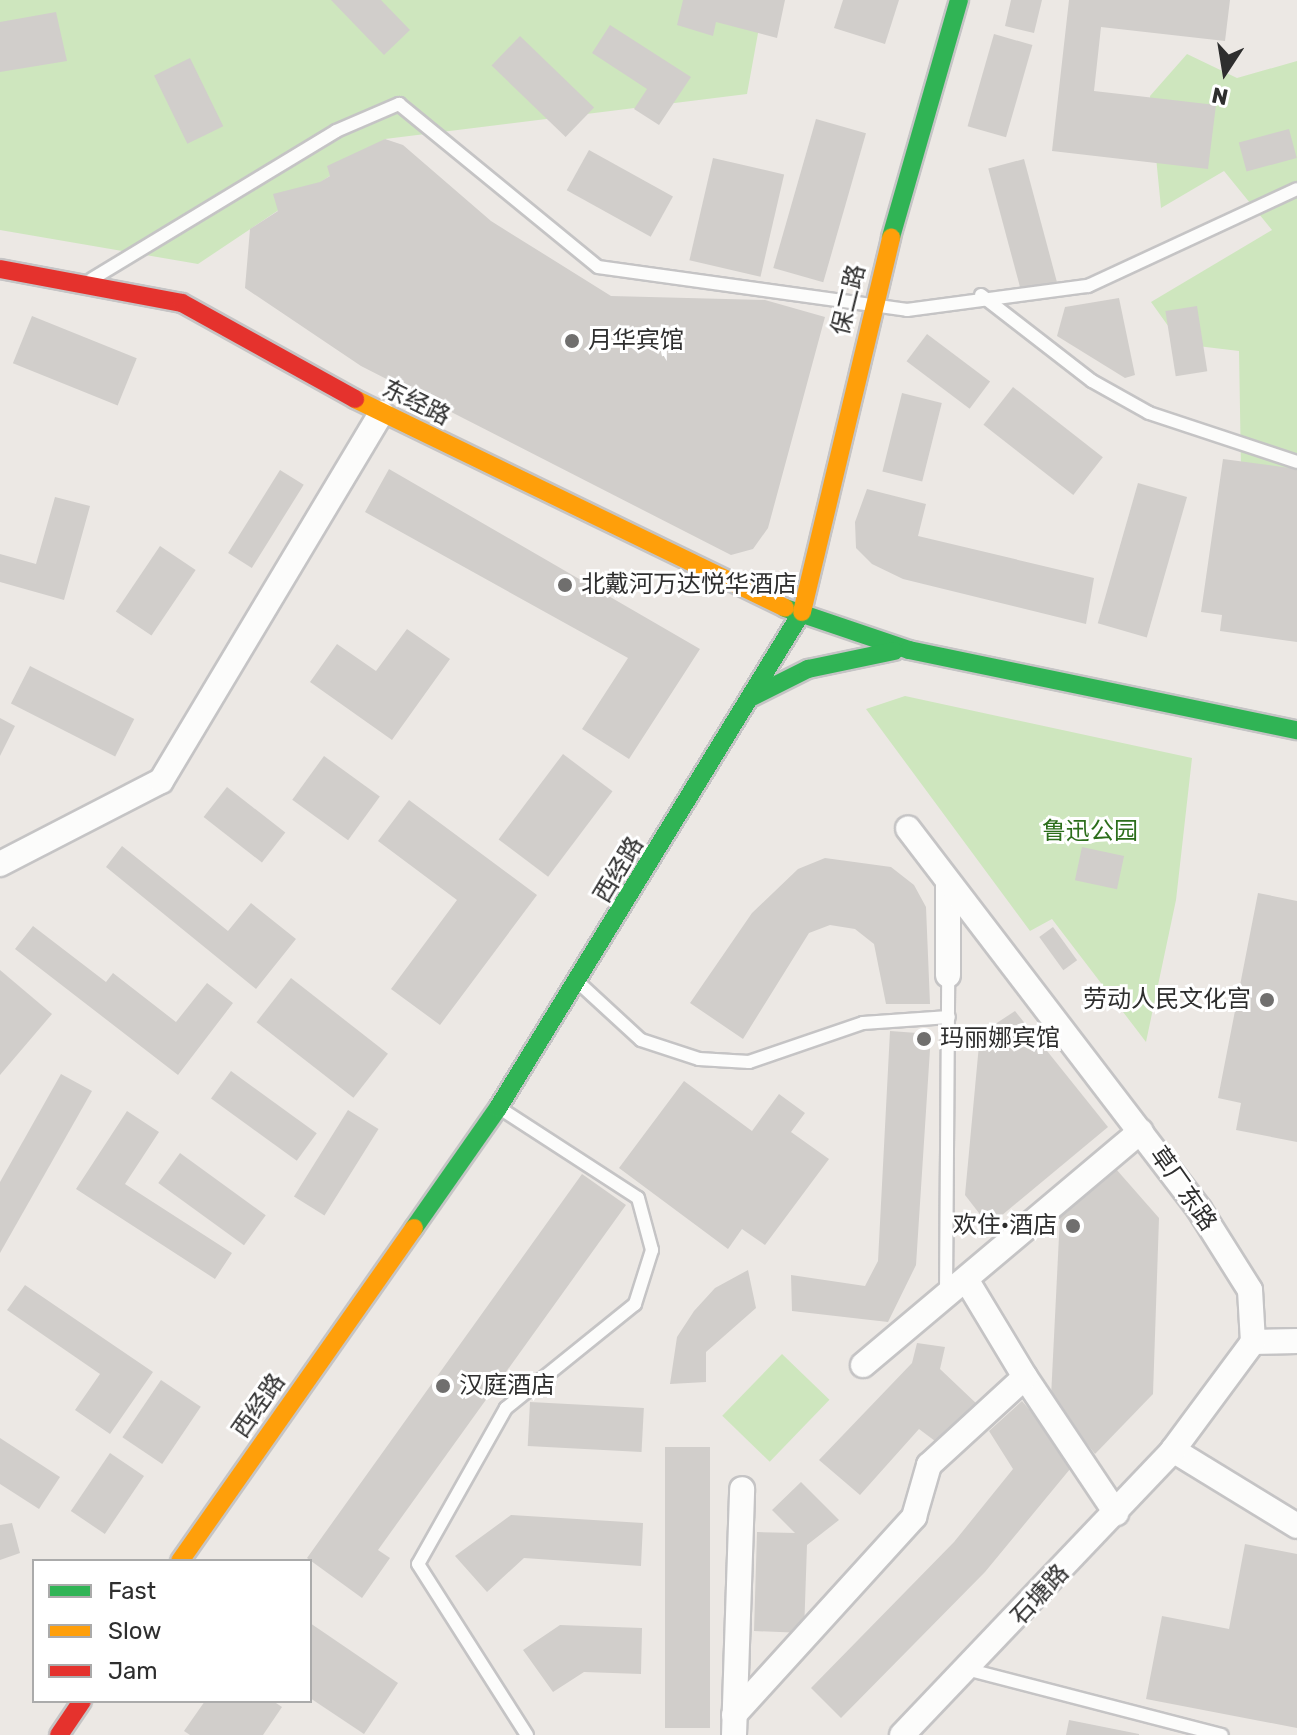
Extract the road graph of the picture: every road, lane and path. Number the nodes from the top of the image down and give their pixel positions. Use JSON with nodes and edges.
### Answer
{"nodes":[{"id":1,"x":959,"y":0,"type":"edge"},
{"id":2,"x":1297,"y":189,"type":"edge"},
{"id":3,"x":0,"y":269,"type":"edge"},
{"id":4,"x":82,"y":284,"type":"junction"},
{"id":5,"x":981,"y":295,"type":"junction"},
{"id":6,"x":873,"y":300,"type":"junction"},
{"id":7,"x":381,"y":413,"type":"junction"},
{"id":8,"x":1297,"y":462,"type":"edge"},
{"id":9,"x":801,"y":616,"type":"junction"},
{"id":10,"x":909,"y":650,"type":"junction"},
{"id":11,"x":752,"y":697,"type":"junction"},
{"id":12,"x":1297,"y":730,"type":"edge"},
{"id":13,"x":908,"y":828,"type":"dead end"},
{"id":14,"x":0,"y":864,"type":"edge"},
{"id":15,"x":948,"y":882,"type":"junction"},
{"id":16,"x":948,"y":975,"type":"joint"},
{"id":17,"x":579,"y":983,"type":"junction"},
{"id":18,"x":949,"y":1017,"type":"junction"},
{"id":19,"x":498,"y":1108,"type":"junction"},
{"id":20,"x":1141,"y":1131,"type":"junction"},
{"id":21,"x":967,"y":1281,"type":"junction"},
{"id":22,"x":946,"y":1294,"type":"junction"},
{"id":23,"x":1297,"y":1341,"type":"edge"},
{"id":24,"x":1253,"y":1342,"type":"junction"},
{"id":25,"x":863,"y":1365,"type":"dead end"},
{"id":26,"x":1025,"y":1377,"type":"junction"},
{"id":27,"x":1173,"y":1450,"type":"junction"},
{"id":28,"x":742,"y":1489,"type":"dead end"},
{"id":29,"x":1116,"y":1513,"type":"junction"},
{"id":30,"x":1297,"y":1526,"type":"edge"},
{"id":31,"x":181,"y":1559,"type":"edge"},
{"id":32,"x":970,"y":1670,"type":"junction"},
{"id":33,"x":81,"y":1703,"type":"edge"},
{"id":34,"x":734,"y":1725,"type":"edge"},
{"id":35,"x":59,"y":1735,"type":"edge"},
{"id":36,"x":527,"y":1735,"type":"edge"},
{"id":37,"x":902,"y":1735,"type":"edge"},
{"id":38,"x":1222,"y":1735,"type":"edge"}],
"edges":[{"from":1,"to":6,"type":"main road","name":"保二路"},
{"from":2,"to":5,"type":"lane"},
{"from":3,"to":4,"type":"main road","name":"东经路"},
{"from":4,"to":6,"type":"lane"},
{"from":4,"to":7,"type":"main road","name":"东经路"},
{"from":5,"to":6,"type":"lane"},
{"from":5,"to":8,"type":"lane"},
{"from":6,"to":9,"type":"main road","name":"保二路"},
{"from":7,"to":9,"type":"main road","name":"东经路"},
{"from":7,"to":14,"type":"street"},
{"from":9,"to":10,"type":"main road"},
{"from":9,"to":11,"type":"main road","name":"西经路"},
{"from":10,"to":11,"type":"main road"},
{"from":10,"to":12,"type":"main road"},
{"from":11,"to":17,"type":"main road","name":"西经路"},
{"from":13,"to":15,"type":"street","name":"草厂东路"},
{"from":15,"to":16,"type":"street"},
{"from":15,"to":20,"type":"street","name":"草厂东路"},
{"from":16,"to":18,"type":"lane"},
{"from":17,"to":18,"type":"lane"},
{"from":17,"to":19,"type":"main road","name":"西经路"},
{"from":18,"to":22,"type":"lane"},
{"from":19,"to":31,"type":"main road","name":"西经路"},
{"from":19,"to":36,"type":"lane"},
{"from":20,"to":21,"type":"street"},
{"from":20,"to":24,"type":"street","name":"草厂东路"},
{"from":21,"to":22,"type":"street"},
{"from":21,"to":26,"type":"street"},
{"from":22,"to":25,"type":"street"},
{"from":23,"to":24,"type":"street"},
{"from":24,"to":27,"type":"street"},
{"from":26,"to":29,"type":"street"},
{"from":26,"to":34,"type":"street"},
{"from":27,"to":29,"type":"street","name":"石塘路"},
{"from":27,"to":30,"type":"street"},
{"from":28,"to":34,"type":"street"},
{"from":29,"to":32,"type":"street","name":"石塘路"},
{"from":32,"to":37,"type":"street","name":"石塘路"},
{"from":32,"to":38,"type":"lane"},
{"from":33,"to":35,"type":"main road"}]}
